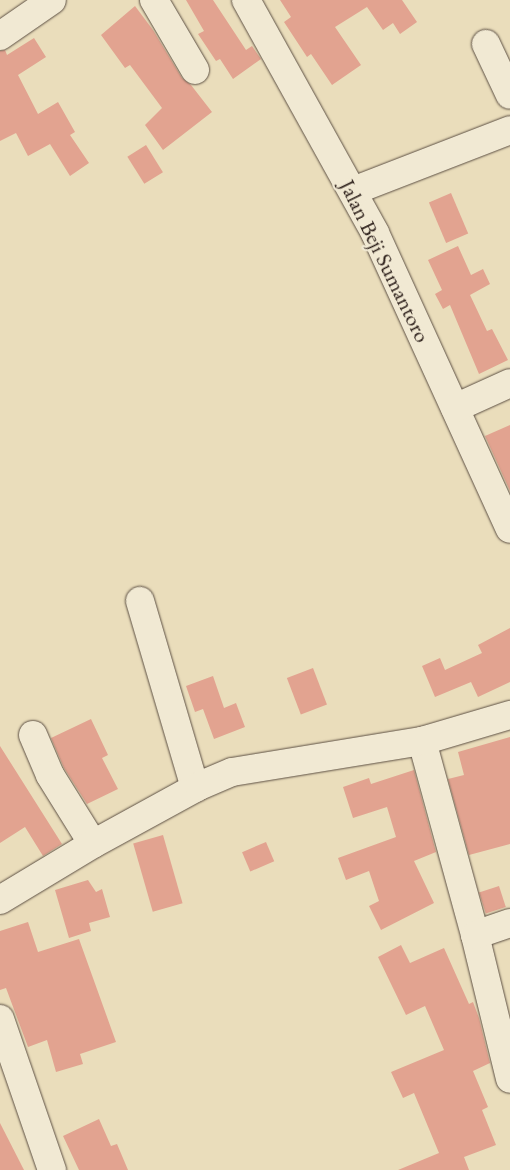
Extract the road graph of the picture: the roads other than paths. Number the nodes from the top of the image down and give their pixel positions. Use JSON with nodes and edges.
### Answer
{"nodes":[{"id":1,"x":52,"y":0,"type":"edge"},
{"id":2,"x":154,"y":0,"type":"edge"},
{"id":3,"x":246,"y":0,"type":"edge"},
{"id":4,"x":0,"y":36,"type":"edge"},
{"id":5,"x":486,"y":44,"type":"dead end"},
{"id":6,"x":195,"y":70,"type":"dead end"},
{"id":7,"x":510,"y":95,"type":"edge"},
{"id":8,"x":510,"y":130,"type":"edge"},
{"id":9,"x":352,"y":191,"type":"junction"},
{"id":10,"x":510,"y":383,"type":"edge"},
{"id":11,"x":455,"y":408,"type":"junction"},
{"id":12,"x":510,"y":529,"type":"edge"},
{"id":13,"x":140,"y":601,"type":"dead end"},
{"id":14,"x":510,"y":715,"type":"edge"},
{"id":15,"x":33,"y":735,"type":"dead end"},
{"id":16,"x":422,"y":741,"type":"junction"},
{"id":17,"x":195,"y":788,"type":"junction"},
{"id":18,"x":93,"y":844,"type":"junction"},
{"id":19,"x":0,"y":900,"type":"edge"},
{"id":20,"x":510,"y":923,"type":"edge"},
{"id":21,"x":475,"y":935,"type":"junction"},
{"id":22,"x":0,"y":1020,"type":"edge"},
{"id":23,"x":510,"y":1079,"type":"edge"},
{"id":24,"x":11,"y":1092,"type":"edge"},
{"id":25,"x":52,"y":1170,"type":"edge"}],
"edges":[{"from":1,"to":4,"type":"street"},
{"from":2,"to":6,"type":"street"},
{"from":3,"to":9,"type":"street","name":"Jalan Beji Sumantoro"},
{"from":5,"to":7,"type":"street"},
{"from":8,"to":9,"type":"street"},
{"from":9,"to":11,"type":"street","name":"Jalan Beji Sumantoro"},
{"from":10,"to":11,"type":"street"},
{"from":11,"to":12,"type":"street","name":"Jalan Beji Sumantoro"},
{"from":13,"to":17,"type":"street"},
{"from":14,"to":16,"type":"street"},
{"from":15,"to":18,"type":"street"},
{"from":16,"to":17,"type":"street"},
{"from":16,"to":21,"type":"street"},
{"from":17,"to":18,"type":"street"},
{"from":18,"to":19,"type":"street"},
{"from":20,"to":21,"type":"street"},
{"from":21,"to":23,"type":"street"},
{"from":22,"to":24,"type":"street"},
{"from":24,"to":25,"type":"street"}]}
